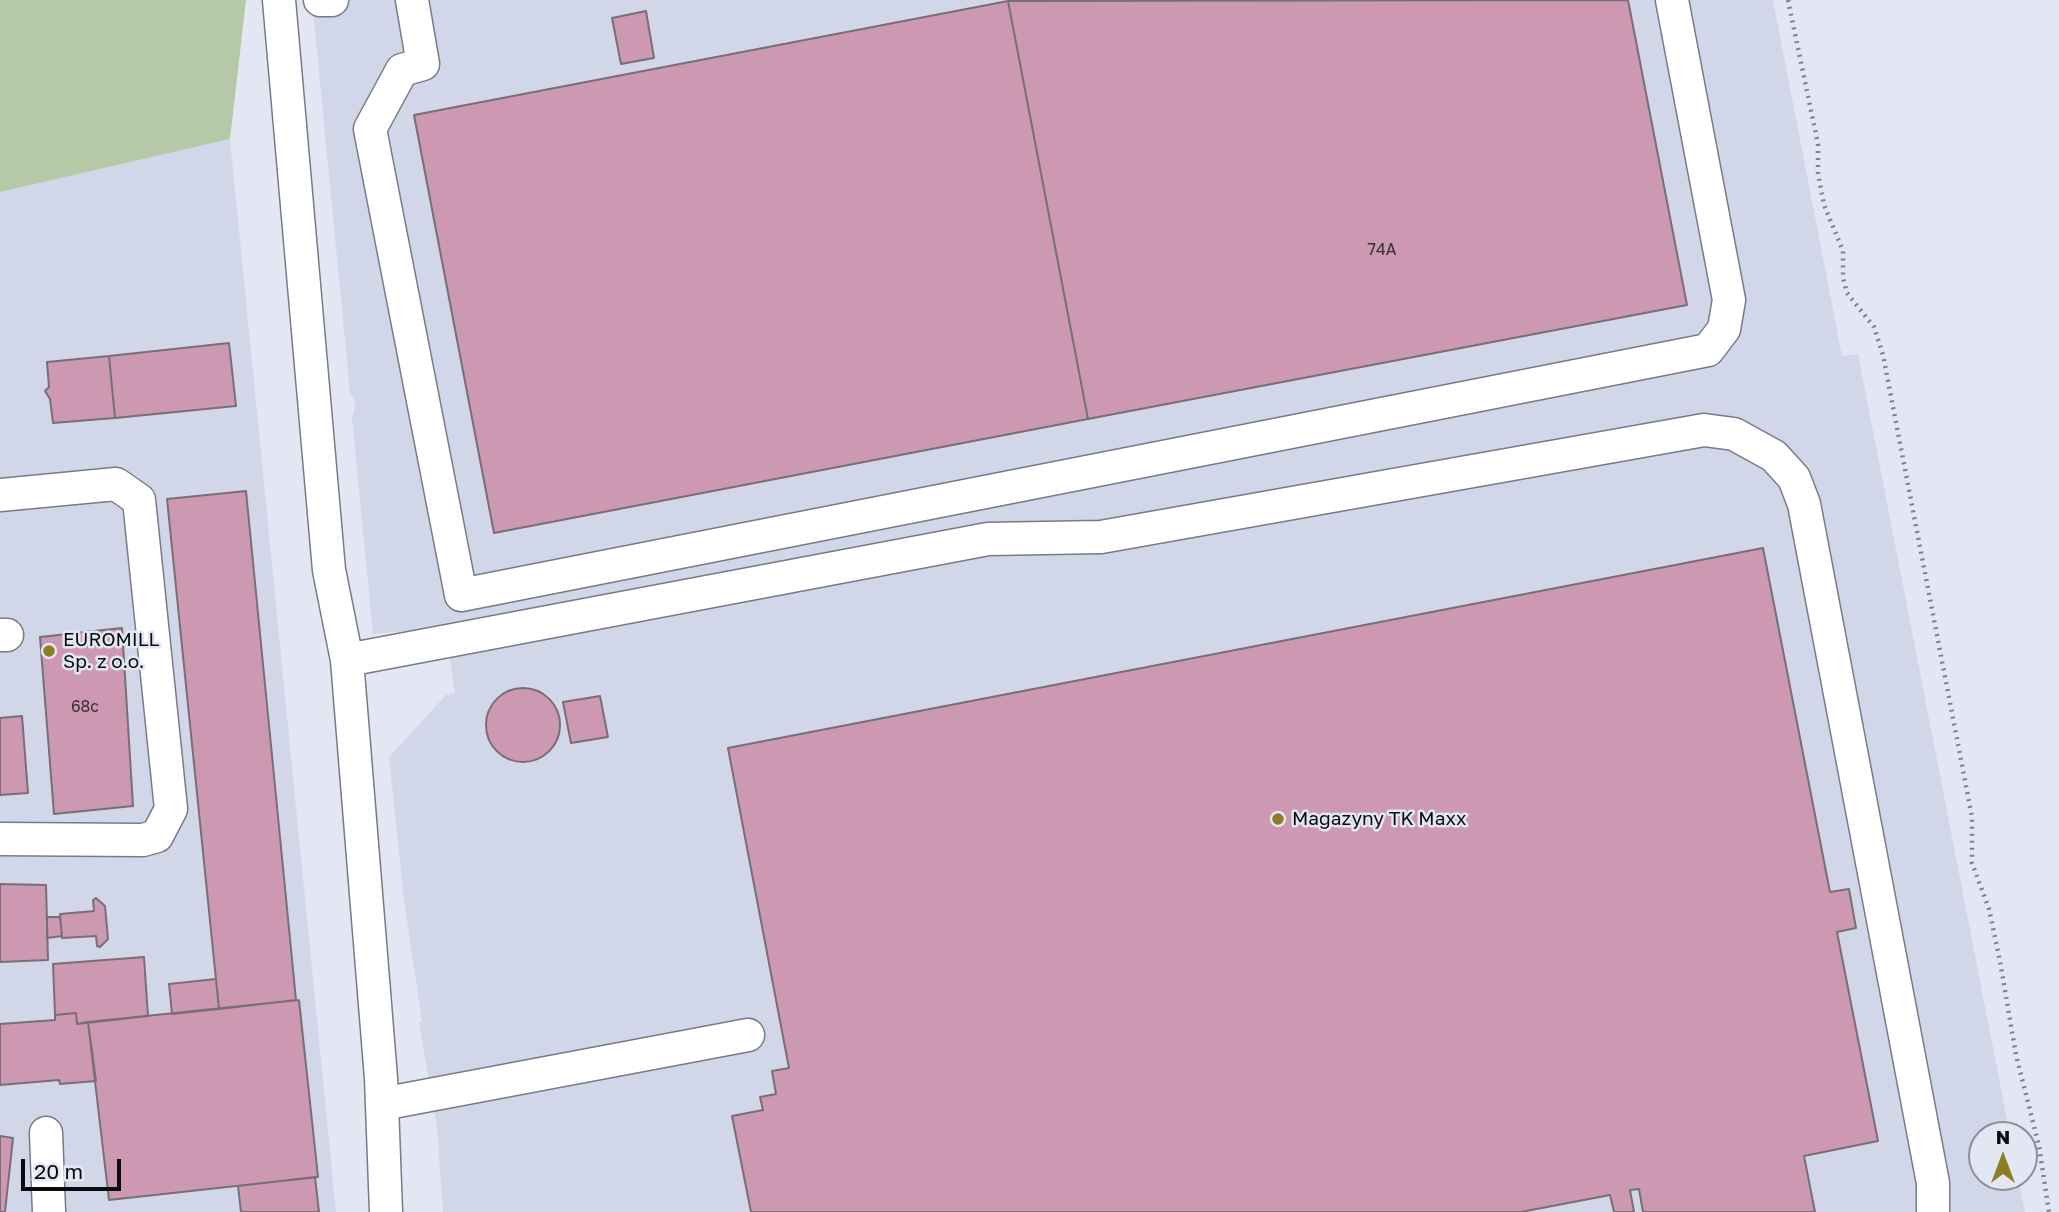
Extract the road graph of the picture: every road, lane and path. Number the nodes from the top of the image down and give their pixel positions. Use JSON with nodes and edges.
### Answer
{"nodes":[{"id":1,"x":279,"y":0,"type":"edge"},
{"id":2,"x":320,"y":0,"type":"edge"},
{"id":3,"x":332,"y":0,"type":"edge"},
{"id":4,"x":412,"y":0,"type":"edge"},
{"id":5,"x":1672,"y":0,"type":"edge"},
{"id":6,"x":1788,"y":0,"type":"edge"},
{"id":7,"x":0,"y":495,"type":"edge"},
{"id":8,"x":347,"y":660,"type":"junction"},
{"id":9,"x":0,"y":839,"type":"edge"},
{"id":10,"x":748,"y":1035,"type":"dead end"},
{"id":11,"x":382,"y":1104,"type":"junction"},
{"id":12,"x":46,"y":1133,"type":"dead end"},
{"id":13,"x":49,"y":1212,"type":"edge"},
{"id":14,"x":386,"y":1212,"type":"edge"},
{"id":15,"x":1933,"y":1212,"type":"edge"},
{"id":16,"x":2049,"y":1212,"type":"edge"}],
"edges":[{"from":1,"to":8,"type":"lane"},
{"from":2,"to":3,"type":"lane"},
{"from":4,"to":5,"type":"lane"},
{"from":6,"to":16,"type":"path"},
{"from":7,"to":9,"type":"lane"},
{"from":8,"to":11,"type":"lane"},
{"from":8,"to":15,"type":"lane"},
{"from":10,"to":11,"type":"lane"},
{"from":11,"to":14,"type":"lane"},
{"from":12,"to":13,"type":"lane"}]}
